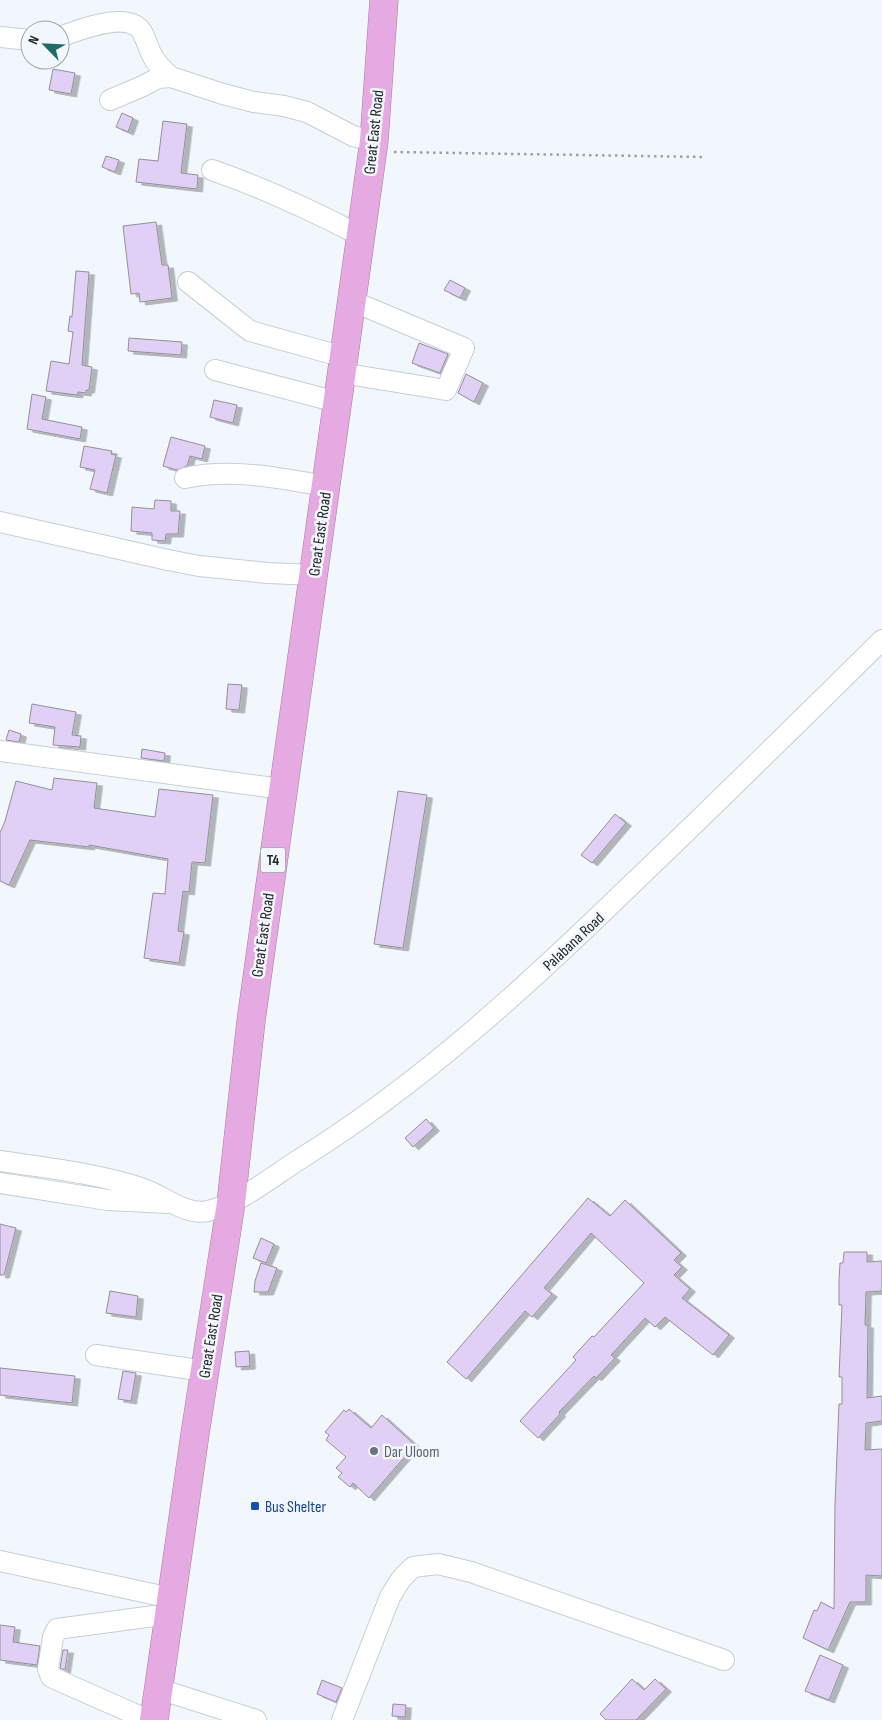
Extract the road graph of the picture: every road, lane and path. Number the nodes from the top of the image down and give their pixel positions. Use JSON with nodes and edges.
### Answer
{"nodes":[{"id":1,"x":384,"y":0,"type":"edge"},
{"id":2,"x":70,"y":33,"type":"edge"},
{"id":3,"x":0,"y":37,"type":"edge"},
{"id":4,"x":20,"y":39,"type":"edge"},
{"id":5,"x":171,"y":77,"type":"junction"},
{"id":6,"x":110,"y":100,"type":"dead end"},
{"id":7,"x":373,"y":146,"type":"junction"},
{"id":8,"x":704,"y":157,"type":"dead end"},
{"id":9,"x":212,"y":170,"type":"dead end"},
{"id":10,"x":361,"y":236,"type":"junction"},
{"id":11,"x":188,"y":282,"type":"dead end"},
{"id":12,"x":352,"y":301,"type":"junction"},
{"id":13,"x":342,"y":365,"type":"junction"},
{"id":14,"x":215,"y":370,"type":"dead end"},
{"id":15,"x":337,"y":402,"type":"junction"},
{"id":16,"x":185,"y":478,"type":"dead end"},
{"id":17,"x":325,"y":486,"type":"junction"},
{"id":18,"x":0,"y":522,"type":"edge"},
{"id":19,"x":313,"y":575,"type":"junction"},
{"id":20,"x":880,"y":646,"type":"edge"},
{"id":21,"x":0,"y":752,"type":"edge"},
{"id":22,"x":282,"y":789,"type":"junction"},
{"id":23,"x":0,"y":1161,"type":"edge"},
{"id":24,"x":0,"y":1183,"type":"edge"},
{"id":25,"x":231,"y":1203,"type":"junction"},
{"id":26,"x":174,"y":1204,"type":"junction"},
{"id":27,"x":96,"y":1356,"type":"dead end"},
{"id":28,"x":205,"y":1371,"type":"junction"},
{"id":29,"x":0,"y":1561,"type":"edge"},
{"id":30,"x":170,"y":1606,"type":"junction"},
{"id":31,"x":724,"y":1660,"type":"dead end"},
{"id":32,"x":159,"y":1689,"type":"junction"},
{"id":33,"x":148,"y":1720,"type":"edge"},
{"id":34,"x":154,"y":1720,"type":"edge"},
{"id":35,"x":256,"y":1720,"type":"edge"},
{"id":36,"x":342,"y":1720,"type":"edge"}],
"edges":[{"from":1,"to":7,"type":"highway","name":"Great East Road","number":"T4"},
{"from":2,"to":5,"type":"street"},
{"from":3,"to":4,"type":"street"},
{"from":5,"to":6,"type":"street"},
{"from":5,"to":7,"type":"street"},
{"from":7,"to":8,"type":"path"},
{"from":7,"to":10,"type":"highway","name":"Great East Road","number":"T4"},
{"from":9,"to":10,"type":"street"},
{"from":10,"to":12,"type":"highway","name":"Great East Road","number":"T4"},
{"from":11,"to":13,"type":"street"},
{"from":12,"to":13,"type":"highway","name":"Great East Road","number":"T4"},
{"from":12,"to":13,"type":"street"},
{"from":13,"to":15,"type":"highway","name":"Great East Road","number":"T4"},
{"from":14,"to":15,"type":"street"},
{"from":15,"to":17,"type":"highway","name":"Great East Road","number":"T4"},
{"from":16,"to":17,"type":"street"},
{"from":17,"to":19,"type":"highway","name":"Great East Road","number":"T4"},
{"from":18,"to":19,"type":"street"},
{"from":19,"to":22,"type":"highway","name":"Great East Road","number":"T4"},
{"from":20,"to":25,"type":"street","name":"Palabana Road"},
{"from":21,"to":22,"type":"street"},
{"from":22,"to":25,"type":"highway","name":"Great East Road","number":"T4"},
{"from":23,"to":26,"type":"street"},
{"from":24,"to":26,"type":"street"},
{"from":25,"to":26,"type":"street","name":"Palabana Road"},
{"from":25,"to":28,"type":"highway","name":"Great East Road","number":"T4"},
{"from":27,"to":28,"type":"street"},
{"from":28,"to":30,"type":"highway","name":"Great East Road","number":"T4"},
{"from":29,"to":30,"type":"street"},
{"from":30,"to":32,"type":"highway","name":"Great East Road","number":"T4"},
{"from":30,"to":33,"type":"street"},
{"from":31,"to":36,"type":"street"},
{"from":32,"to":34,"type":"highway","name":"Great East Road","number":"T4"},
{"from":32,"to":35,"type":"street"}]}
